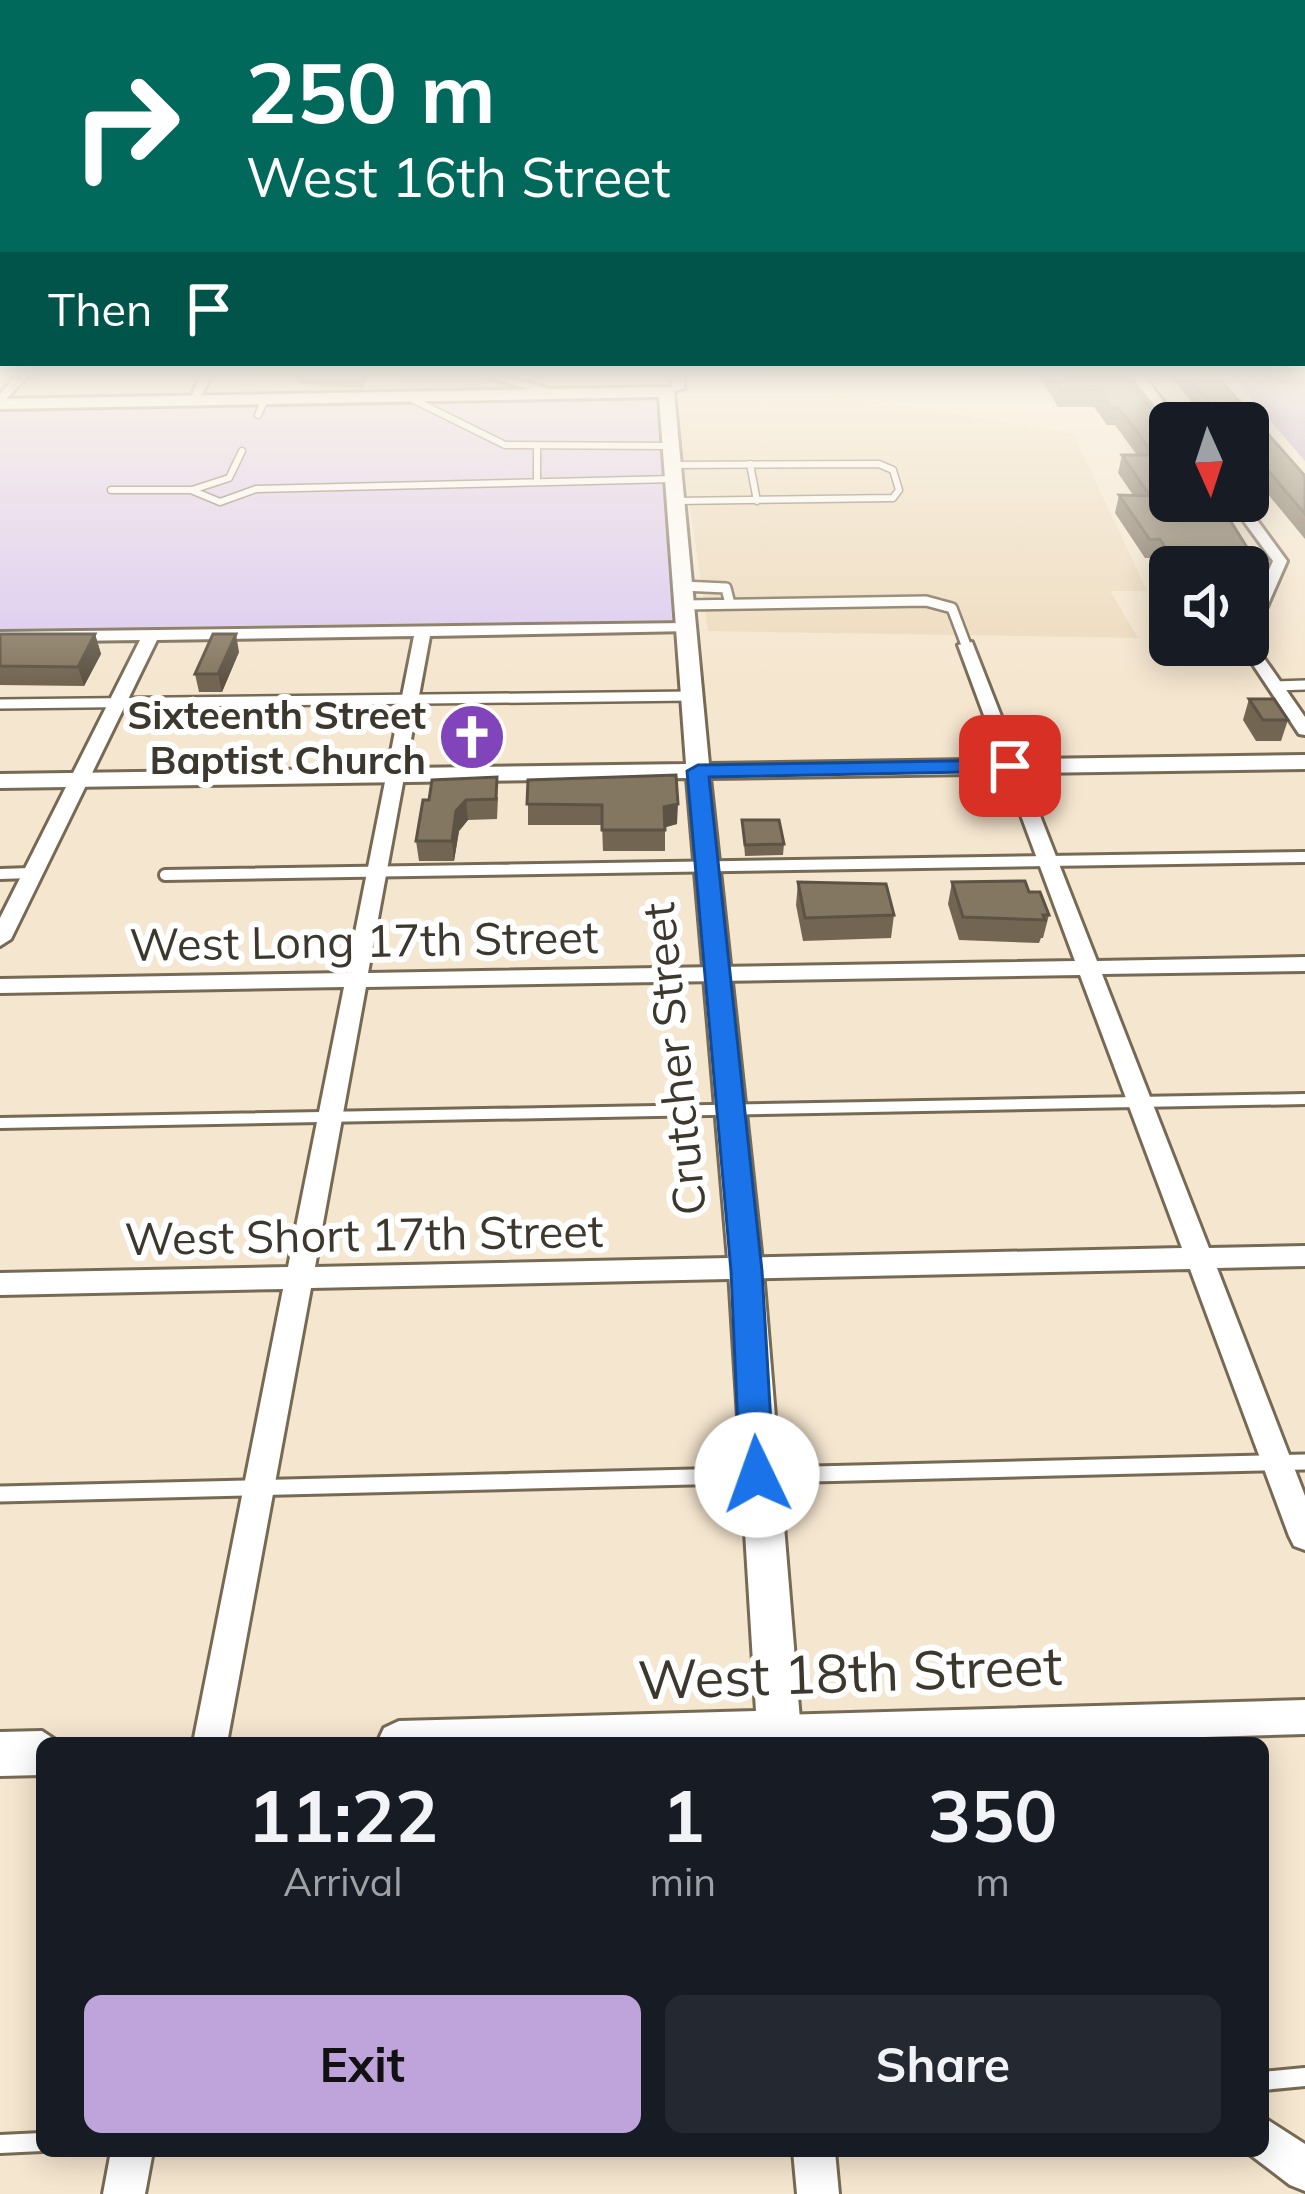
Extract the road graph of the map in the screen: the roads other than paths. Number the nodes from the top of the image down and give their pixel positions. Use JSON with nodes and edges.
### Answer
{"nodes":[{"id":1,"x":537,"y":477,"type":"edge"},
{"id":2,"x":607,"y":477,"type":"edge"},
{"id":3,"x":673,"y":477,"type":"edge"},
{"id":4,"x":686,"y":477,"type":"edge"},
{"id":5,"x":753,"y":477,"type":"edge"},
{"id":6,"x":895,"y":477,"type":"edge"},
{"id":7,"x":229,"y":478,"type":"joint"},
{"id":8,"x":537,"y":482,"type":"junction"},
{"id":9,"x":256,"y":489,"type":"junction"},
{"id":10,"x":111,"y":490,"type":"dead end"},
{"id":11,"x":191,"y":490,"type":"junction"},
{"id":12,"x":758,"y":501,"type":"junction"},
{"id":13,"x":1269,"y":546,"type":"edge"},
{"id":14,"x":1269,"y":588,"type":"edge"},
{"id":15,"x":730,"y":604,"type":"junction"},
{"id":16,"x":684,"y":606,"type":"junction"},
{"id":17,"x":423,"y":631,"type":"junction"},
{"id":18,"x":152,"y":635,"type":"junction"},
{"id":19,"x":0,"y":637,"type":"edge"},
{"id":20,"x":966,"y":644,"type":"joint"},
{"id":21,"x":1264,"y":666,"type":"edge"},
{"id":22,"x":1305,"y":685,"type":"edge"},
{"id":23,"x":1276,"y":686,"type":"junction"},
{"id":24,"x":692,"y":696,"type":"junction"},
{"id":25,"x":410,"y":699,"type":"junction"},
{"id":26,"x":117,"y":703,"type":"junction"},
{"id":27,"x":0,"y":704,"type":"edge"},
{"id":28,"x":1305,"y":730,"type":"edge"},
{"id":29,"x":1305,"y":762,"type":"edge"},
{"id":30,"x":1010,"y":766,"type":"junction"},
{"id":31,"x":698,"y":771,"type":"junction"},
{"id":32,"x":396,"y":776,"type":"junction"},
{"id":33,"x":76,"y":780,"type":"junction"},
{"id":34,"x":0,"y":781,"type":"edge"},
{"id":35,"x":1305,"y":857,"type":"edge"},
{"id":36,"x":1046,"y":861,"type":"junction"},
{"id":37,"x":706,"y":866,"type":"junction"},
{"id":38,"x":377,"y":872,"type":"junction"},
{"id":39,"x":31,"y":873,"type":"junction"},
{"id":40,"x":0,"y":874,"type":"edge"},
{"id":41,"x":165,"y":875,"type":"dead end"},
{"id":42,"x":0,"y":939,"type":"edge"},
{"id":43,"x":1305,"y":964,"type":"edge"},
{"id":44,"x":1087,"y":968,"type":"junction"},
{"id":45,"x":715,"y":974,"type":"junction"},
{"id":46,"x":356,"y":980,"type":"junction"},
{"id":47,"x":0,"y":986,"type":"edge"},
{"id":48,"x":1305,"y":1099,"type":"edge"},
{"id":49,"x":1139,"y":1103,"type":"junction"},
{"id":50,"x":731,"y":1111,"type":"junction"},
{"id":51,"x":333,"y":1119,"type":"junction"},
{"id":52,"x":0,"y":1123,"type":"edge"},
{"id":53,"x":1305,"y":1256,"type":"edge"},
{"id":54,"x":1198,"y":1258,"type":"junction"},
{"id":55,"x":746,"y":1271,"type":"junction"},
{"id":56,"x":300,"y":1277,"type":"junction"},
{"id":57,"x":0,"y":1284,"type":"edge"},
{"id":58,"x":1277,"y":1462,"type":"junction"},
{"id":59,"x":1305,"y":1462,"type":"edge"},
{"id":60,"x":757,"y":1475,"type":"junction"},
{"id":61,"x":259,"y":1487,"type":"junction"},
{"id":62,"x":0,"y":1494,"type":"edge"},
{"id":63,"x":1305,"y":1536,"type":"edge"},
{"id":64,"x":1305,"y":1718,"type":"edge"},
{"id":65,"x":211,"y":1737,"type":"edge"},
{"id":66,"x":783,"y":1737,"type":"edge"},
{"id":67,"x":854,"y":1737,"type":"edge"},
{"id":68,"x":36,"y":1753,"type":"edge"},
{"id":69,"x":0,"y":1754,"type":"edge"},
{"id":70,"x":1305,"y":2077,"type":"edge"},
{"id":71,"x":1269,"y":2080,"type":"edge"},
{"id":72,"x":36,"y":2142,"type":"edge"},
{"id":73,"x":1269,"y":2143,"type":"edge"},
{"id":74,"x":0,"y":2144,"type":"edge"},
{"id":75,"x":131,"y":2157,"type":"edge"},
{"id":76,"x":815,"y":2157,"type":"edge"},
{"id":77,"x":1305,"y":2170,"type":"edge"},
{"id":78,"x":124,"y":2194,"type":"edge"},
{"id":79,"x":818,"y":2194,"type":"edge"}],
"edges":[{"from":1,"to":8,"type":"lane"},
{"from":2,"to":8,"type":"lane"},
{"from":3,"to":16,"type":"street","name":"Crutcher Street"},
{"from":4,"to":12,"type":"lane"},
{"from":5,"to":12,"type":"lane"},
{"from":6,"to":12,"type":"lane"},
{"from":7,"to":9,"type":"lane"},
{"from":7,"to":11,"type":"lane"},
{"from":8,"to":9,"type":"lane"},
{"from":9,"to":11,"type":"lane"},
{"from":10,"to":11,"type":"lane"},
{"from":13,"to":14,"type":"street"},
{"from":15,"to":16,"type":"lane"},
{"from":15,"to":16,"type":"lane"},
{"from":15,"to":20,"type":"lane"},
{"from":16,"to":17,"type":"street"},
{"from":16,"to":24,"type":"street","name":"Crutcher Street"},
{"from":17,"to":18,"type":"street"},
{"from":17,"to":25,"type":"street"},
{"from":18,"to":19,"type":"street"},
{"from":18,"to":26,"type":"street"},
{"from":20,"to":30,"type":"street"},
{"from":21,"to":23,"type":"street"},
{"from":22,"to":23,"type":"lane"},
{"from":23,"to":28,"type":"street"},
{"from":24,"to":25,"type":"lane"},
{"from":24,"to":31,"type":"street","name":"Crutcher Street"},
{"from":25,"to":26,"type":"lane"},
{"from":25,"to":32,"type":"street"},
{"from":26,"to":27,"type":"lane"},
{"from":26,"to":33,"type":"street"},
{"from":29,"to":30,"type":"street"},
{"from":30,"to":31,"type":"street"},
{"from":30,"to":36,"type":"street"},
{"from":31,"to":32,"type":"street"},
{"from":31,"to":37,"type":"street","name":"Crutcher Street"},
{"from":32,"to":33,"type":"street"},
{"from":32,"to":38,"type":"street"},
{"from":33,"to":34,"type":"street"},
{"from":33,"to":39,"type":"street"},
{"from":35,"to":36,"type":"lane"},
{"from":36,"to":37,"type":"lane"},
{"from":36,"to":44,"type":"street"},
{"from":37,"to":38,"type":"lane"},
{"from":37,"to":45,"type":"street","name":"Crutcher Street"},
{"from":38,"to":41,"type":"lane"},
{"from":38,"to":46,"type":"street"},
{"from":39,"to":40,"type":"lane"},
{"from":39,"to":42,"type":"street"},
{"from":43,"to":44,"type":"street","name":"West Long 17th Street"},
{"from":44,"to":45,"type":"street","name":"West Long 17th Street"},
{"from":44,"to":49,"type":"street"},
{"from":45,"to":46,"type":"street","name":"West Long 17th Street"},
{"from":45,"to":50,"type":"street","name":"Crutcher Street"},
{"from":46,"to":47,"type":"street","name":"West Long 17th Street"},
{"from":46,"to":51,"type":"street"},
{"from":48,"to":49,"type":"lane"},
{"from":49,"to":50,"type":"lane"},
{"from":49,"to":54,"type":"street"},
{"from":50,"to":51,"type":"lane"},
{"from":50,"to":55,"type":"street","name":"Crutcher Street"},
{"from":51,"to":52,"type":"lane"},
{"from":51,"to":56,"type":"street"},
{"from":53,"to":54,"type":"street","name":"West Short 17th Street"},
{"from":54,"to":55,"type":"street","name":"West Short 17th Street"},
{"from":54,"to":58,"type":"street"},
{"from":55,"to":56,"type":"street","name":"West Short 17th Street"},
{"from":55,"to":60,"type":"street","name":"Crutcher Street"},
{"from":56,"to":57,"type":"street","name":"West Short 17th Street"},
{"from":56,"to":61,"type":"street"},
{"from":58,"to":59,"type":"lane"},
{"from":58,"to":60,"type":"lane"},
{"from":58,"to":63,"type":"street"},
{"from":60,"to":61,"type":"lane"},
{"from":60,"to":66,"type":"street","name":"Crutcher Street"},
{"from":61,"to":62,"type":"lane"},
{"from":61,"to":65,"type":"street"},
{"from":64,"to":67,"type":"street","name":"West 18th Street"},
{"from":68,"to":69,"type":"street"},
{"from":70,"to":71,"type":"lane"},
{"from":72,"to":74,"type":"lane"},
{"from":73,"to":77,"type":"street"},
{"from":75,"to":78,"type":"street"},
{"from":76,"to":79,"type":"street"}]}
